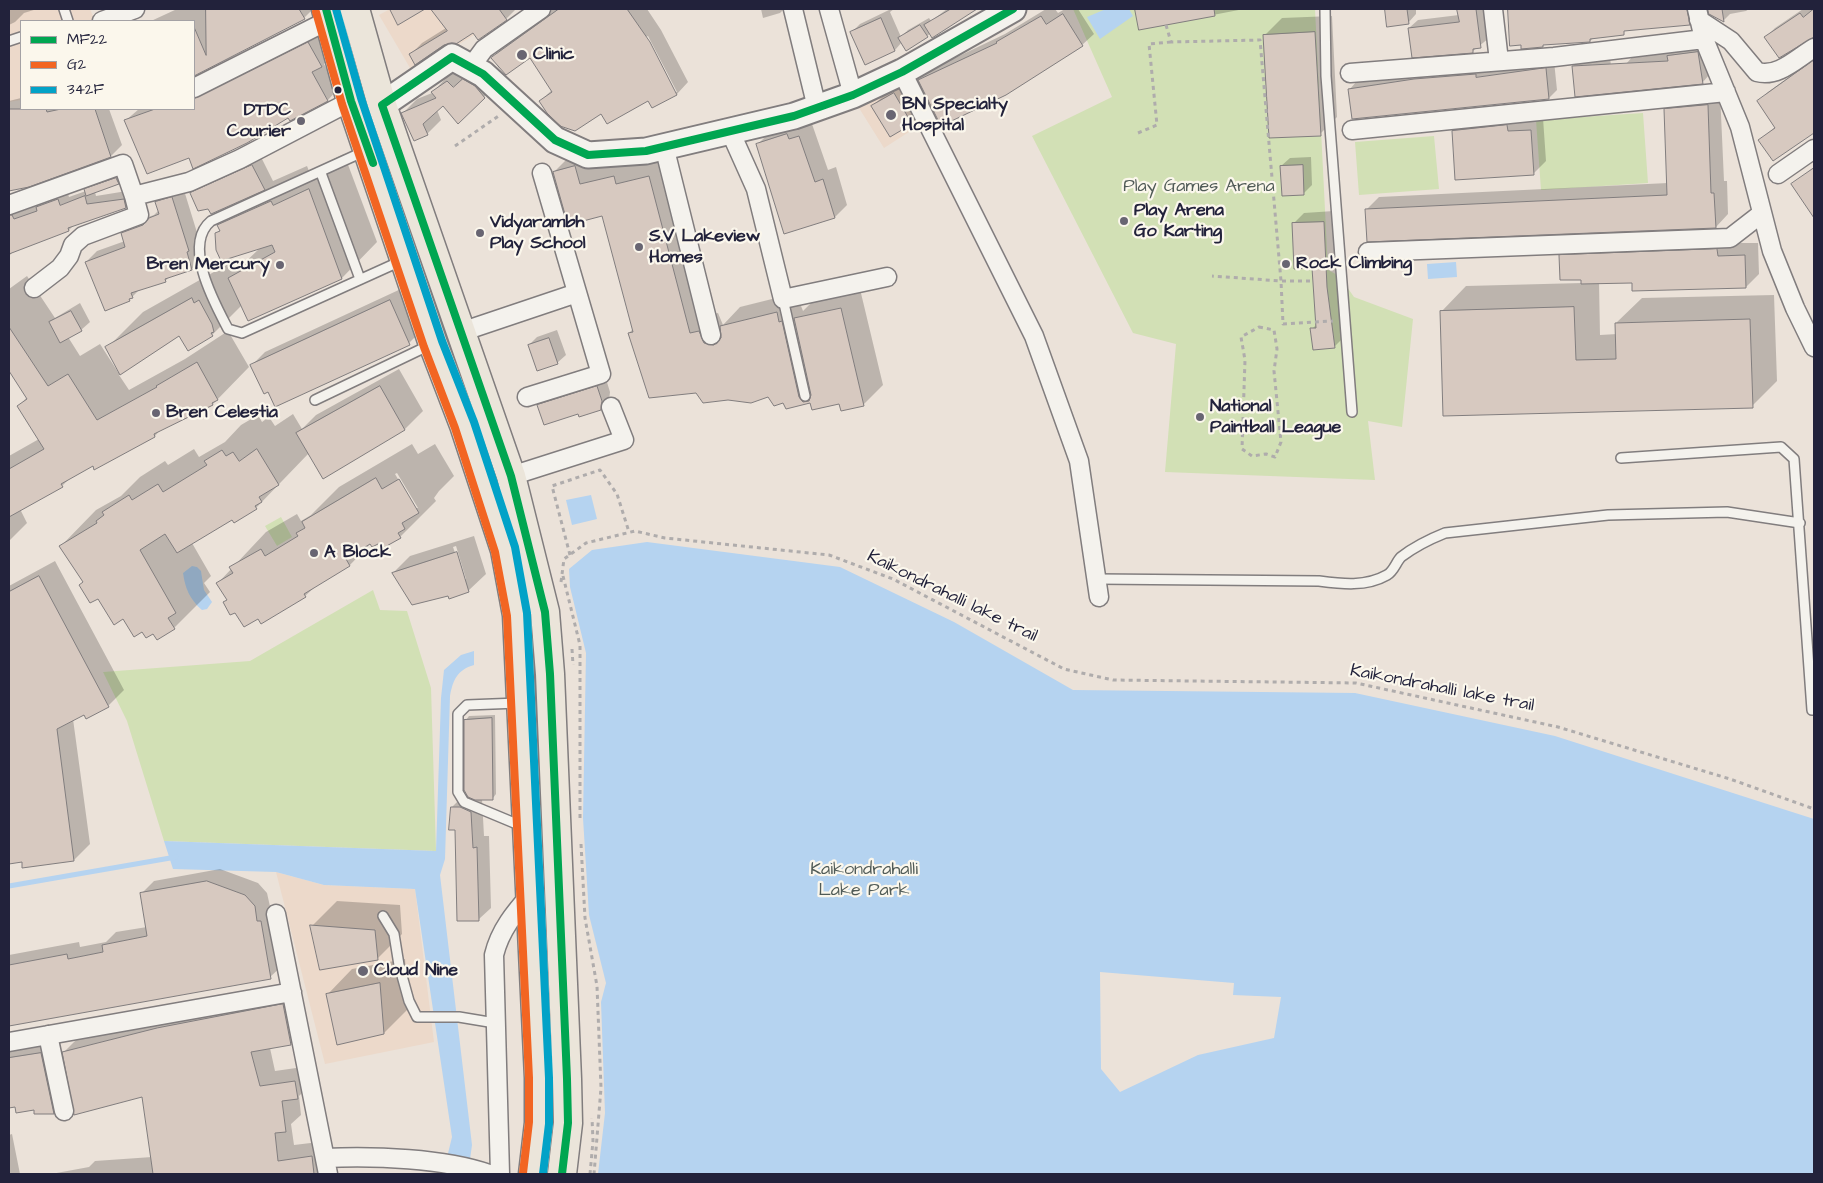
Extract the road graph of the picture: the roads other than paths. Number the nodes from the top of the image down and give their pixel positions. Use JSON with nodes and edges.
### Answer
{"nodes":[{"id":1,"x":135,"y":9,"type":"edge"},
{"id":2,"x":355,"y":9,"type":"edge"},
{"id":3,"x":541,"y":9,"type":"edge"},
{"id":4,"x":793,"y":9,"type":"edge"},
{"id":5,"x":829,"y":9,"type":"edge"},
{"id":6,"x":1324,"y":9,"type":"edge"},
{"id":7,"x":1492,"y":9,"type":"edge"},
{"id":8,"x":1001,"y":12,"type":"edge"},
{"id":9,"x":328,"y":14,"type":"edge"},
{"id":10,"x":520,"y":15,"type":"edge"},
{"id":11,"x":1698,"y":15,"type":"edge"},
{"id":12,"x":105,"y":20,"type":"edge"},
{"id":13,"x":1704,"y":39,"type":"junction"},
{"id":14,"x":1814,"y":48,"type":"edge"},
{"id":15,"x":1499,"y":61,"type":"junction"},
{"id":16,"x":470,"y":68,"type":"junction"},
{"id":17,"x":902,"y":72,"type":"junction"},
{"id":18,"x":1350,"y":74,"type":"dead end"},
{"id":19,"x":195,"y":87,"type":"edge"},
{"id":20,"x":1726,"y":92,"type":"junction"},
{"id":21,"x":853,"y":95,"type":"junction"},
{"id":22,"x":351,"y":101,"type":"junction"},
{"id":23,"x":382,"y":105,"type":"junction"},
{"id":24,"x":817,"y":108,"type":"junction"},
{"id":25,"x":1352,"y":130,"type":"dead end"},
{"id":26,"x":730,"y":131,"type":"junction"},
{"id":27,"x":664,"y":146,"type":"junction"},
{"id":28,"x":1814,"y":149,"type":"edge"},
{"id":29,"x":368,"y":150,"type":"junction"},
{"id":30,"x":321,"y":173,"type":"junction"},
{"id":31,"x":542,"y":173,"type":"dead end"},
{"id":32,"x":1778,"y":174,"type":"dead end"},
{"id":33,"x":134,"y":196,"type":"junction"},
{"id":34,"x":9,"y":205,"type":"edge"},
{"id":35,"x":1762,"y":214,"type":"junction"},
{"id":36,"x":1368,"y":252,"type":"dead end"},
{"id":37,"x":406,"y":259,"type":"junction"},
{"id":38,"x":887,"y":276,"type":"dead end"},
{"id":39,"x":360,"y":279,"type":"junction"},
{"id":40,"x":34,"y":288,"type":"dead end"},
{"id":41,"x":577,"y":293,"type":"junction"},
{"id":42,"x":783,"y":299,"type":"junction"},
{"id":43,"x":462,"y":332,"type":"junction"},
{"id":44,"x":710,"y":335,"type":"dead end"},
{"id":45,"x":433,"y":344,"type":"junction"},
{"id":46,"x":1814,"y":347,"type":"edge"},
{"id":47,"x":805,"y":396,"type":"dead end"},
{"id":48,"x":527,"y":397,"type":"dead end"},
{"id":49,"x":316,"y":400,"type":"dead end"},
{"id":50,"x":611,"y":407,"type":"dead end"},
{"id":51,"x":1352,"y":412,"type":"dead end"},
{"id":52,"x":1622,"y":458,"type":"dead end"},
{"id":53,"x":512,"y":476,"type":"junction"},
{"id":54,"x":1800,"y":523,"type":"junction"},
{"id":55,"x":1097,"y":579,"type":"junction"},
{"id":56,"x":1099,"y":597,"type":"dead end"},
{"id":57,"x":522,"y":703,"type":"junction"},
{"id":58,"x":1814,"y":710,"type":"edge"},
{"id":59,"x":529,"y":829,"type":"junction"},
{"id":60,"x":532,"y":893,"type":"junction"},
{"id":61,"x":276,"y":914,"type":"dead end"},
{"id":62,"x":383,"y":916,"type":"dead end"},
{"id":63,"x":292,"y":992,"type":"junction"},
{"id":64,"x":495,"y":1023,"type":"junction"},
{"id":65,"x":48,"y":1035,"type":"junction"},
{"id":66,"x":9,"y":1042,"type":"edge"},
{"id":67,"x":64,"y":1110,"type":"dead end"},
{"id":68,"x":327,"y":1166,"type":"edge"},
{"id":69,"x":489,"y":1174,"type":"edge"},
{"id":70,"x":500,"y":1174,"type":"edge"},
{"id":71,"x":533,"y":1174,"type":"edge"},
{"id":72,"x":562,"y":1174,"type":"edge"}],
"edges":[{"from":1,"to":12,"type":"street"},
{"from":2,"to":23,"type":"main road"},
{"from":3,"to":10,"type":"street"},
{"from":4,"to":24,"type":"street"},
{"from":5,"to":21,"type":"street"},
{"from":6,"to":51,"type":"lane"},
{"from":7,"to":15,"type":"street"},
{"from":8,"to":17,"type":"main road"},
{"from":9,"to":19,"type":"street"},
{"from":9,"to":22,"type":"main road"},
{"from":10,"to":16,"type":"street"},
{"from":11,"to":13,"type":"street"},
{"from":11,"to":14,"type":"street"},
{"from":13,"to":15,"type":"street"},
{"from":13,"to":20,"type":"street"},
{"from":15,"to":18,"type":"street"},
{"from":16,"to":23,"type":"main road"},
{"from":16,"to":27,"type":"main road"},
{"from":17,"to":21,"type":"main road"},
{"from":17,"to":55,"type":"street"},
{"from":20,"to":25,"type":"street"},
{"from":20,"to":35,"type":"street"},
{"from":21,"to":24,"type":"main road"},
{"from":22,"to":29,"type":"main road"},
{"from":22,"to":33,"type":"street"},
{"from":23,"to":43,"type":"main road"},
{"from":24,"to":26,"type":"main road"},
{"from":26,"to":27,"type":"main road"},
{"from":26,"to":42,"type":"street"},
{"from":27,"to":44,"type":"street"},
{"from":28,"to":32,"type":"street"},
{"from":29,"to":30,"type":"lane"},
{"from":29,"to":37,"type":"main road"},
{"from":30,"to":39,"type":"lane"},
{"from":30,"to":39,"type":"lane"},
{"from":31,"to":41,"type":"street"},
{"from":33,"to":34,"type":"street"},
{"from":33,"to":40,"type":"street"},
{"from":35,"to":36,"type":"street"},
{"from":35,"to":46,"type":"street"},
{"from":37,"to":39,"type":"lane"},
{"from":37,"to":45,"type":"main road"},
{"from":38,"to":42,"type":"street"},
{"from":41,"to":43,"type":"street"},
{"from":41,"to":48,"type":"street"},
{"from":42,"to":47,"type":"lane"},
{"from":43,"to":53,"type":"main road"},
{"from":45,"to":49,"type":"lane"},
{"from":45,"to":57,"type":"main road"},
{"from":50,"to":53,"type":"street"},
{"from":52,"to":54,"type":"lane"},
{"from":53,"to":72,"type":"main road"},
{"from":54,"to":55,"type":"lane"},
{"from":54,"to":58,"type":"lane"},
{"from":55,"to":56,"type":"street"},
{"from":57,"to":59,"type":"main road"},
{"from":57,"to":59,"type":"lane"},
{"from":59,"to":60,"type":"main road"},
{"from":60,"to":64,"type":"street"},
{"from":60,"to":71,"type":"main road"},
{"from":61,"to":63,"type":"street"},
{"from":62,"to":64,"type":"lane"},
{"from":63,"to":65,"type":"street"},
{"from":63,"to":68,"type":"street"},
{"from":64,"to":70,"type":"street"},
{"from":65,"to":66,"type":"street"},
{"from":65,"to":67,"type":"street"},
{"from":68,"to":69,"type":"street"}]}
